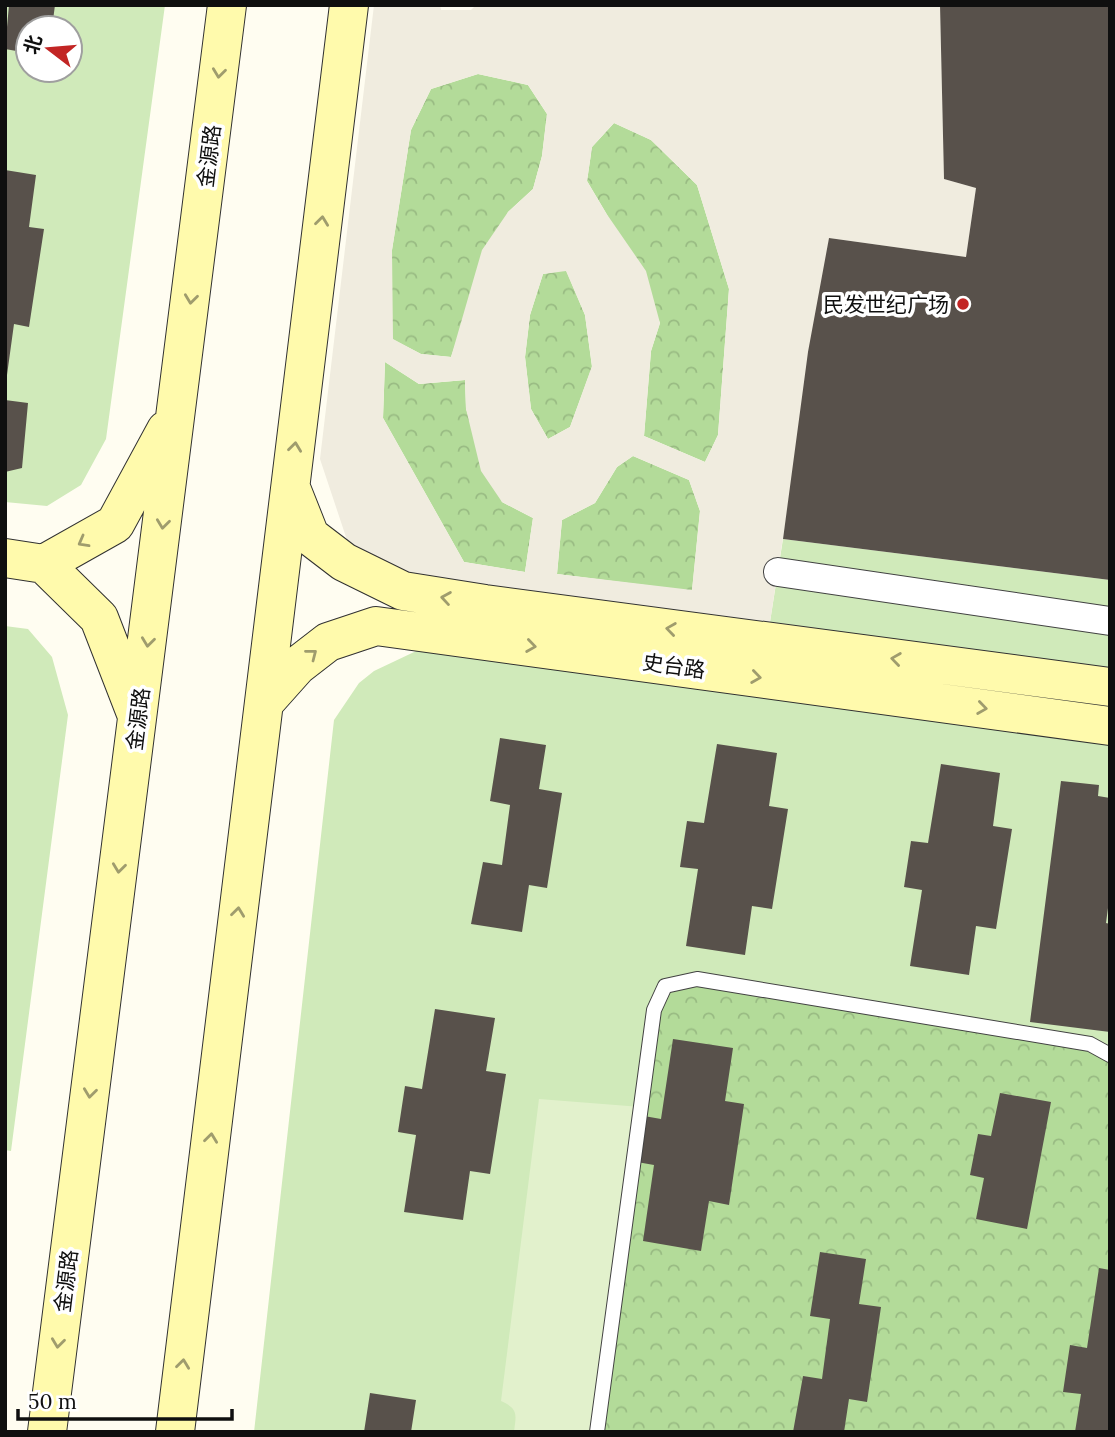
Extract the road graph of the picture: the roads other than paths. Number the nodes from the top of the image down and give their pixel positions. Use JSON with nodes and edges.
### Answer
{"nodes":[{"id":1,"x":228,"y":5,"type":"edge"},
{"id":2,"x":349,"y":5,"type":"edge"},
{"id":3,"x":177,"y":410,"type":"junction"},
{"id":4,"x":290,"y":485,"type":"junction"},
{"id":5,"x":5,"y":558,"type":"edge"},
{"id":6,"x":44,"y":564,"type":"junction"},
{"id":7,"x":778,"y":572,"type":"dead end"},
{"id":8,"x":1110,"y":621,"type":"edge"},
{"id":9,"x":1110,"y":687,"type":"edge"},
{"id":10,"x":264,"y":703,"type":"junction"},
{"id":11,"x":138,"y":718,"type":"junction"},
{"id":12,"x":1110,"y":726,"type":"edge"},
{"id":13,"x":1110,"y":1055,"type":"edge"},
{"id":14,"x":47,"y":1432,"type":"edge"},
{"id":15,"x":175,"y":1432,"type":"edge"},
{"id":16,"x":597,"y":1432,"type":"edge"}],
"edges":[{"from":1,"to":3,"type":"main road","name":"金源路","one_way":true},
{"from":4,"to":2,"type":"main road","one_way":true},
{"from":3,"to":6,"type":"main road","one_way":true},
{"from":3,"to":11,"type":"main road","name":"金源路","one_way":true},
{"from":9,"to":4,"type":"main road","name":"史台路","one_way":true},
{"from":4,"to":10,"type":"main road"},
{"from":5,"to":6,"type":"main road"},
{"from":6,"to":11,"type":"main road"},
{"from":7,"to":8,"type":"street"},
{"from":10,"to":12,"type":"main road","name":"史台路","one_way":true},
{"from":15,"to":10,"type":"main road","one_way":true},
{"from":11,"to":14,"type":"main road","name":"金源路","one_way":true},
{"from":13,"to":16,"type":"lane"}]}
